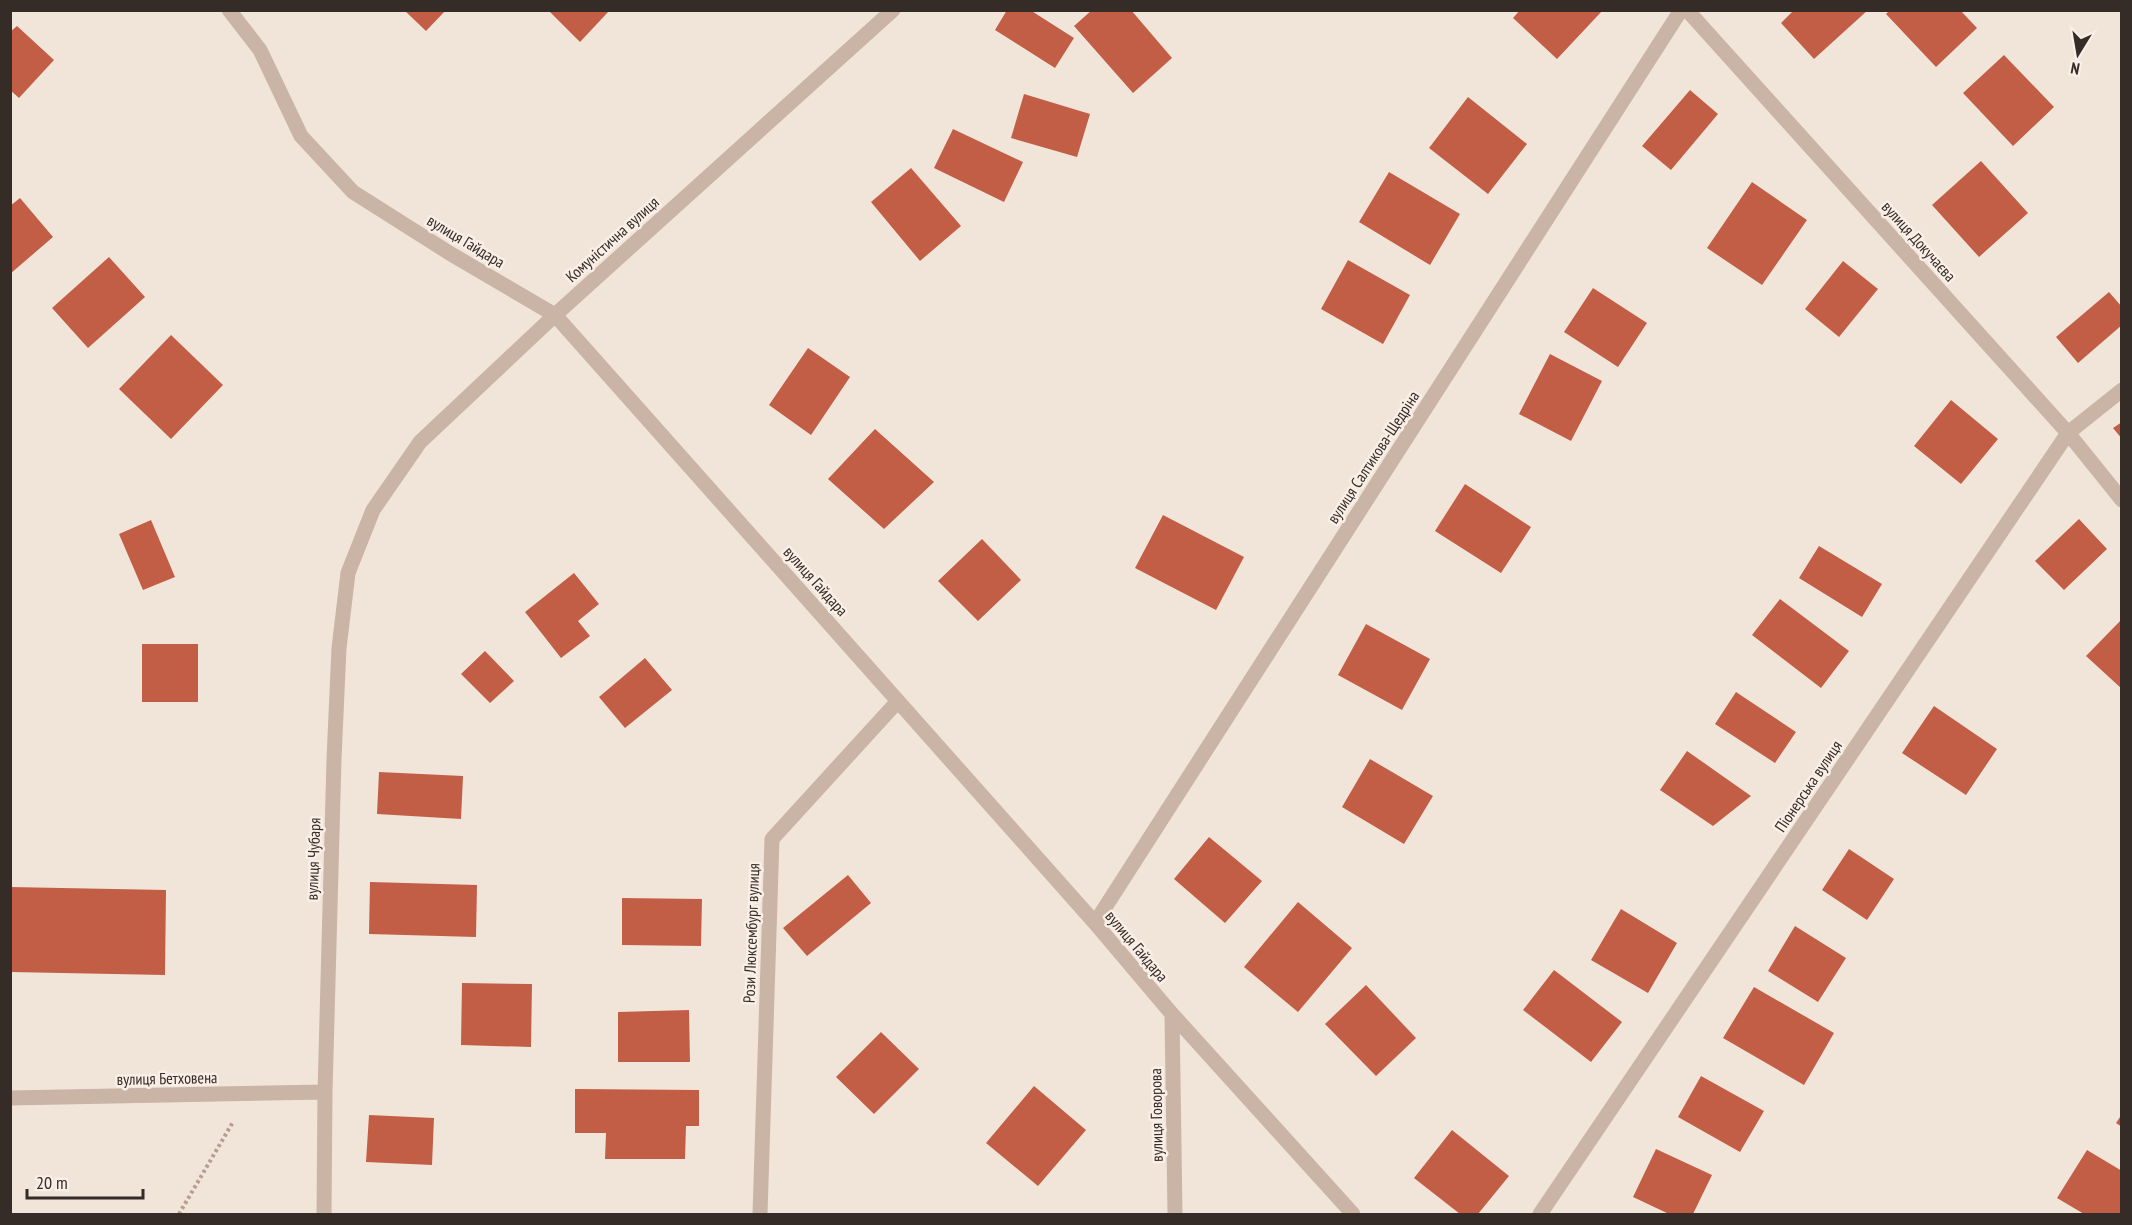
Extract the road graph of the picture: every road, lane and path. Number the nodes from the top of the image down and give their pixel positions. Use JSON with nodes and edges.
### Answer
{"nodes":[{"id":1,"x":229,"y":10,"type":"edge"},
{"id":2,"x":893,"y":10,"type":"edge"},
{"id":3,"x":1681,"y":10,"type":"edge"},
{"id":4,"x":1687,"y":10,"type":"edge"},
{"id":5,"x":555,"y":315,"type":"junction"},
{"id":6,"x":2121,"y":390,"type":"edge"},
{"id":7,"x":2068,"y":433,"type":"junction"},
{"id":8,"x":2121,"y":500,"type":"edge"},
{"id":9,"x":373,"y":510,"type":"joint"},
{"id":10,"x":898,"y":701,"type":"junction"},
{"id":11,"x":1095,"y":923,"type":"junction"},
{"id":12,"x":1172,"y":1014,"type":"junction"},
{"id":13,"x":325,"y":1092,"type":"junction"},
{"id":14,"x":249,"y":1095,"type":"junction"},
{"id":15,"x":10,"y":1098,"type":"edge"},
{"id":16,"x":179,"y":1215,"type":"edge"},
{"id":17,"x":324,"y":1215,"type":"edge"},
{"id":18,"x":760,"y":1215,"type":"edge"},
{"id":19,"x":1175,"y":1215,"type":"edge"},
{"id":20,"x":1353,"y":1215,"type":"edge"},
{"id":21,"x":1540,"y":1215,"type":"edge"}],
"edges":[{"from":1,"to":5,"type":"street","name":"вулиця Гайдара"},
{"from":2,"to":5,"type":"street","name":"Комуністична вулиця"},
{"from":3,"to":11,"type":"street","name":"вулиця Салтикова-Щедріна"},
{"from":4,"to":7,"type":"street","name":"вулиця Докучаєва"},
{"from":5,"to":9,"type":"street","name":"Комуністична вулиця"},
{"from":5,"to":10,"type":"street","name":"вулиця Гайдара"},
{"from":6,"to":7,"type":"street","name":"Піонерська вулиця"},
{"from":7,"to":8,"type":"street","name":"вулиця Докучаєва"},
{"from":7,"to":21,"type":"street","name":"Піонерська вулиця"},
{"from":9,"to":13,"type":"street","name":"вулиця Чубаря"},
{"from":10,"to":11,"type":"street","name":"вулиця Гайдара"},
{"from":10,"to":18,"type":"street","name":"Рози Люксембург вулиця"},
{"from":11,"to":12,"type":"street","name":"вулиця Гайдара"},
{"from":12,"to":19,"type":"street","name":"вулиця Говорова"},
{"from":12,"to":20,"type":"street","name":"вулиця Гайдара"},
{"from":13,"to":14,"type":"street","name":"вулиця Бетховена"},
{"from":13,"to":17,"type":"street","name":"вулиця Чубаря"},
{"from":14,"to":15,"type":"street","name":"вулиця Бетховена"},
{"from":14,"to":16,"type":"path"}]}
